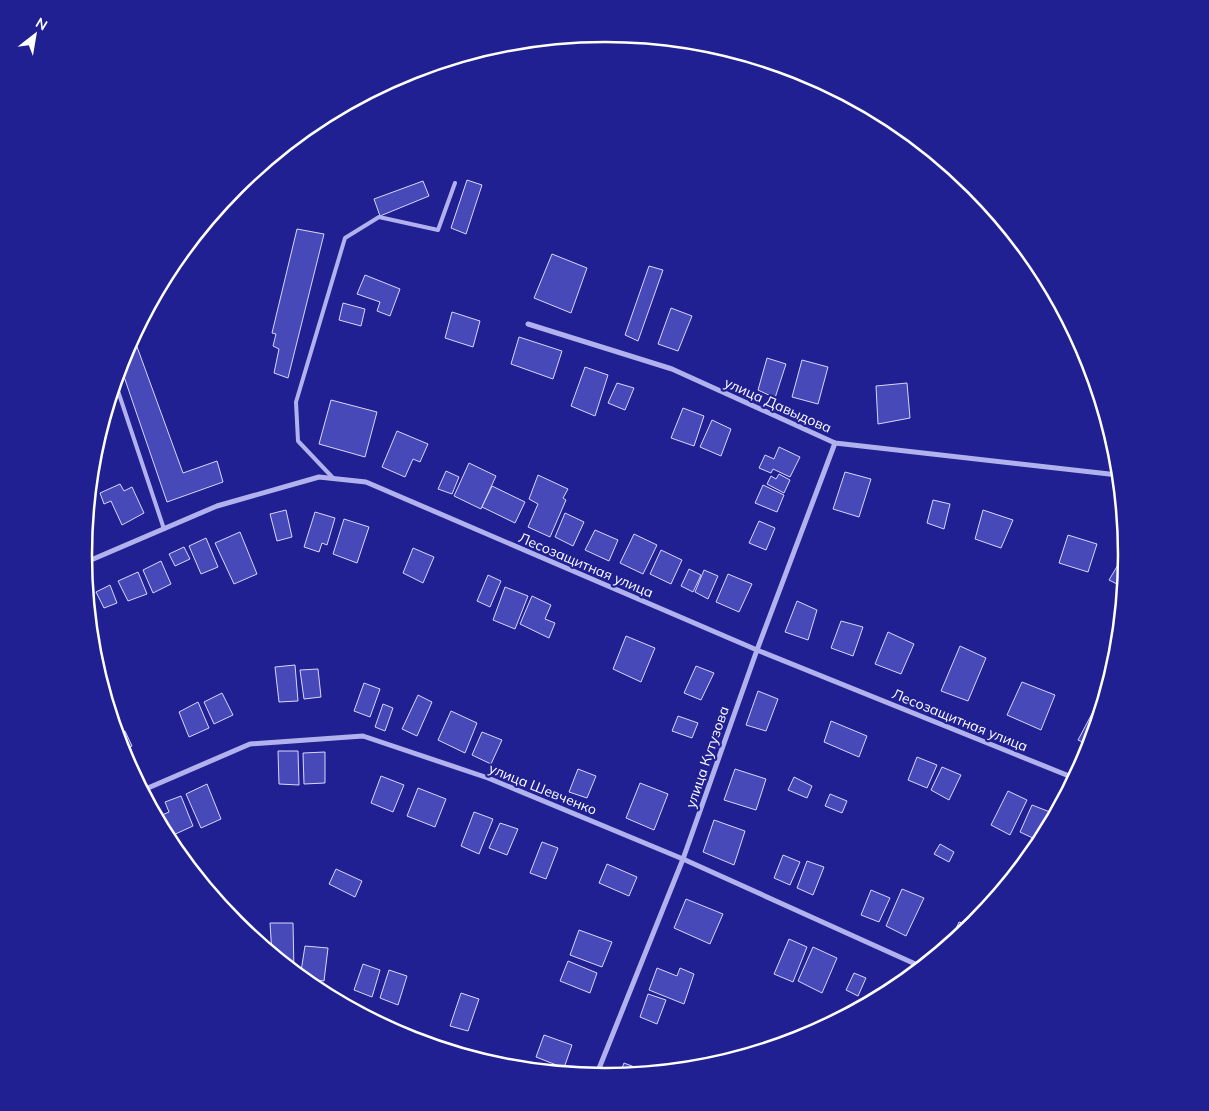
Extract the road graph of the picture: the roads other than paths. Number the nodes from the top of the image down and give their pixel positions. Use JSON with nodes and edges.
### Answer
{"nodes":[{"id":1,"x":455,"y":183,"type":"dead end"},
{"id":2,"x":528,"y":324,"type":"dead end"},
{"id":3,"x":119,"y":393,"type":"edge"},
{"id":4,"x":835,"y":443,"type":"junction"},
{"id":5,"x":1111,"y":474,"type":"edge"},
{"id":6,"x":334,"y":479,"type":"junction"},
{"id":7,"x":164,"y":529,"type":"junction"},
{"id":8,"x":92,"y":560,"type":"edge"},
{"id":9,"x":757,"y":650,"type":"junction"},
{"id":10,"x":1068,"y":776,"type":"edge"},
{"id":11,"x":148,"y":789,"type":"edge"},
{"id":12,"x":683,"y":859,"type":"junction"},
{"id":13,"x":915,"y":964,"type":"edge"},
{"id":14,"x":599,"y":1068,"type":"edge"}],
"edges":[{"from":1,"to":6,"type":"lane"},
{"from":2,"to":4,"type":"street","name":"улица Давыдова"},
{"from":3,"to":7,"type":"lane"},
{"from":4,"to":5,"type":"street","name":"улица Давыдова"},
{"from":4,"to":9,"type":"street","name":"улица Кутузова"},
{"from":6,"to":7,"type":"street","name":"Лесозащитная улица"},
{"from":6,"to":9,"type":"street","name":"Лесозащитная улица"},
{"from":7,"to":8,"type":"street","name":"Лесозащитная улица"},
{"from":9,"to":10,"type":"street","name":"Лесозащитная улица"},
{"from":9,"to":12,"type":"street","name":"улица Кутузова"},
{"from":11,"to":12,"type":"street","name":"улица Шевченко"},
{"from":12,"to":13,"type":"street","name":"улица Шевченко"},
{"from":12,"to":14,"type":"street","name":"улица Кутузова"}]}
